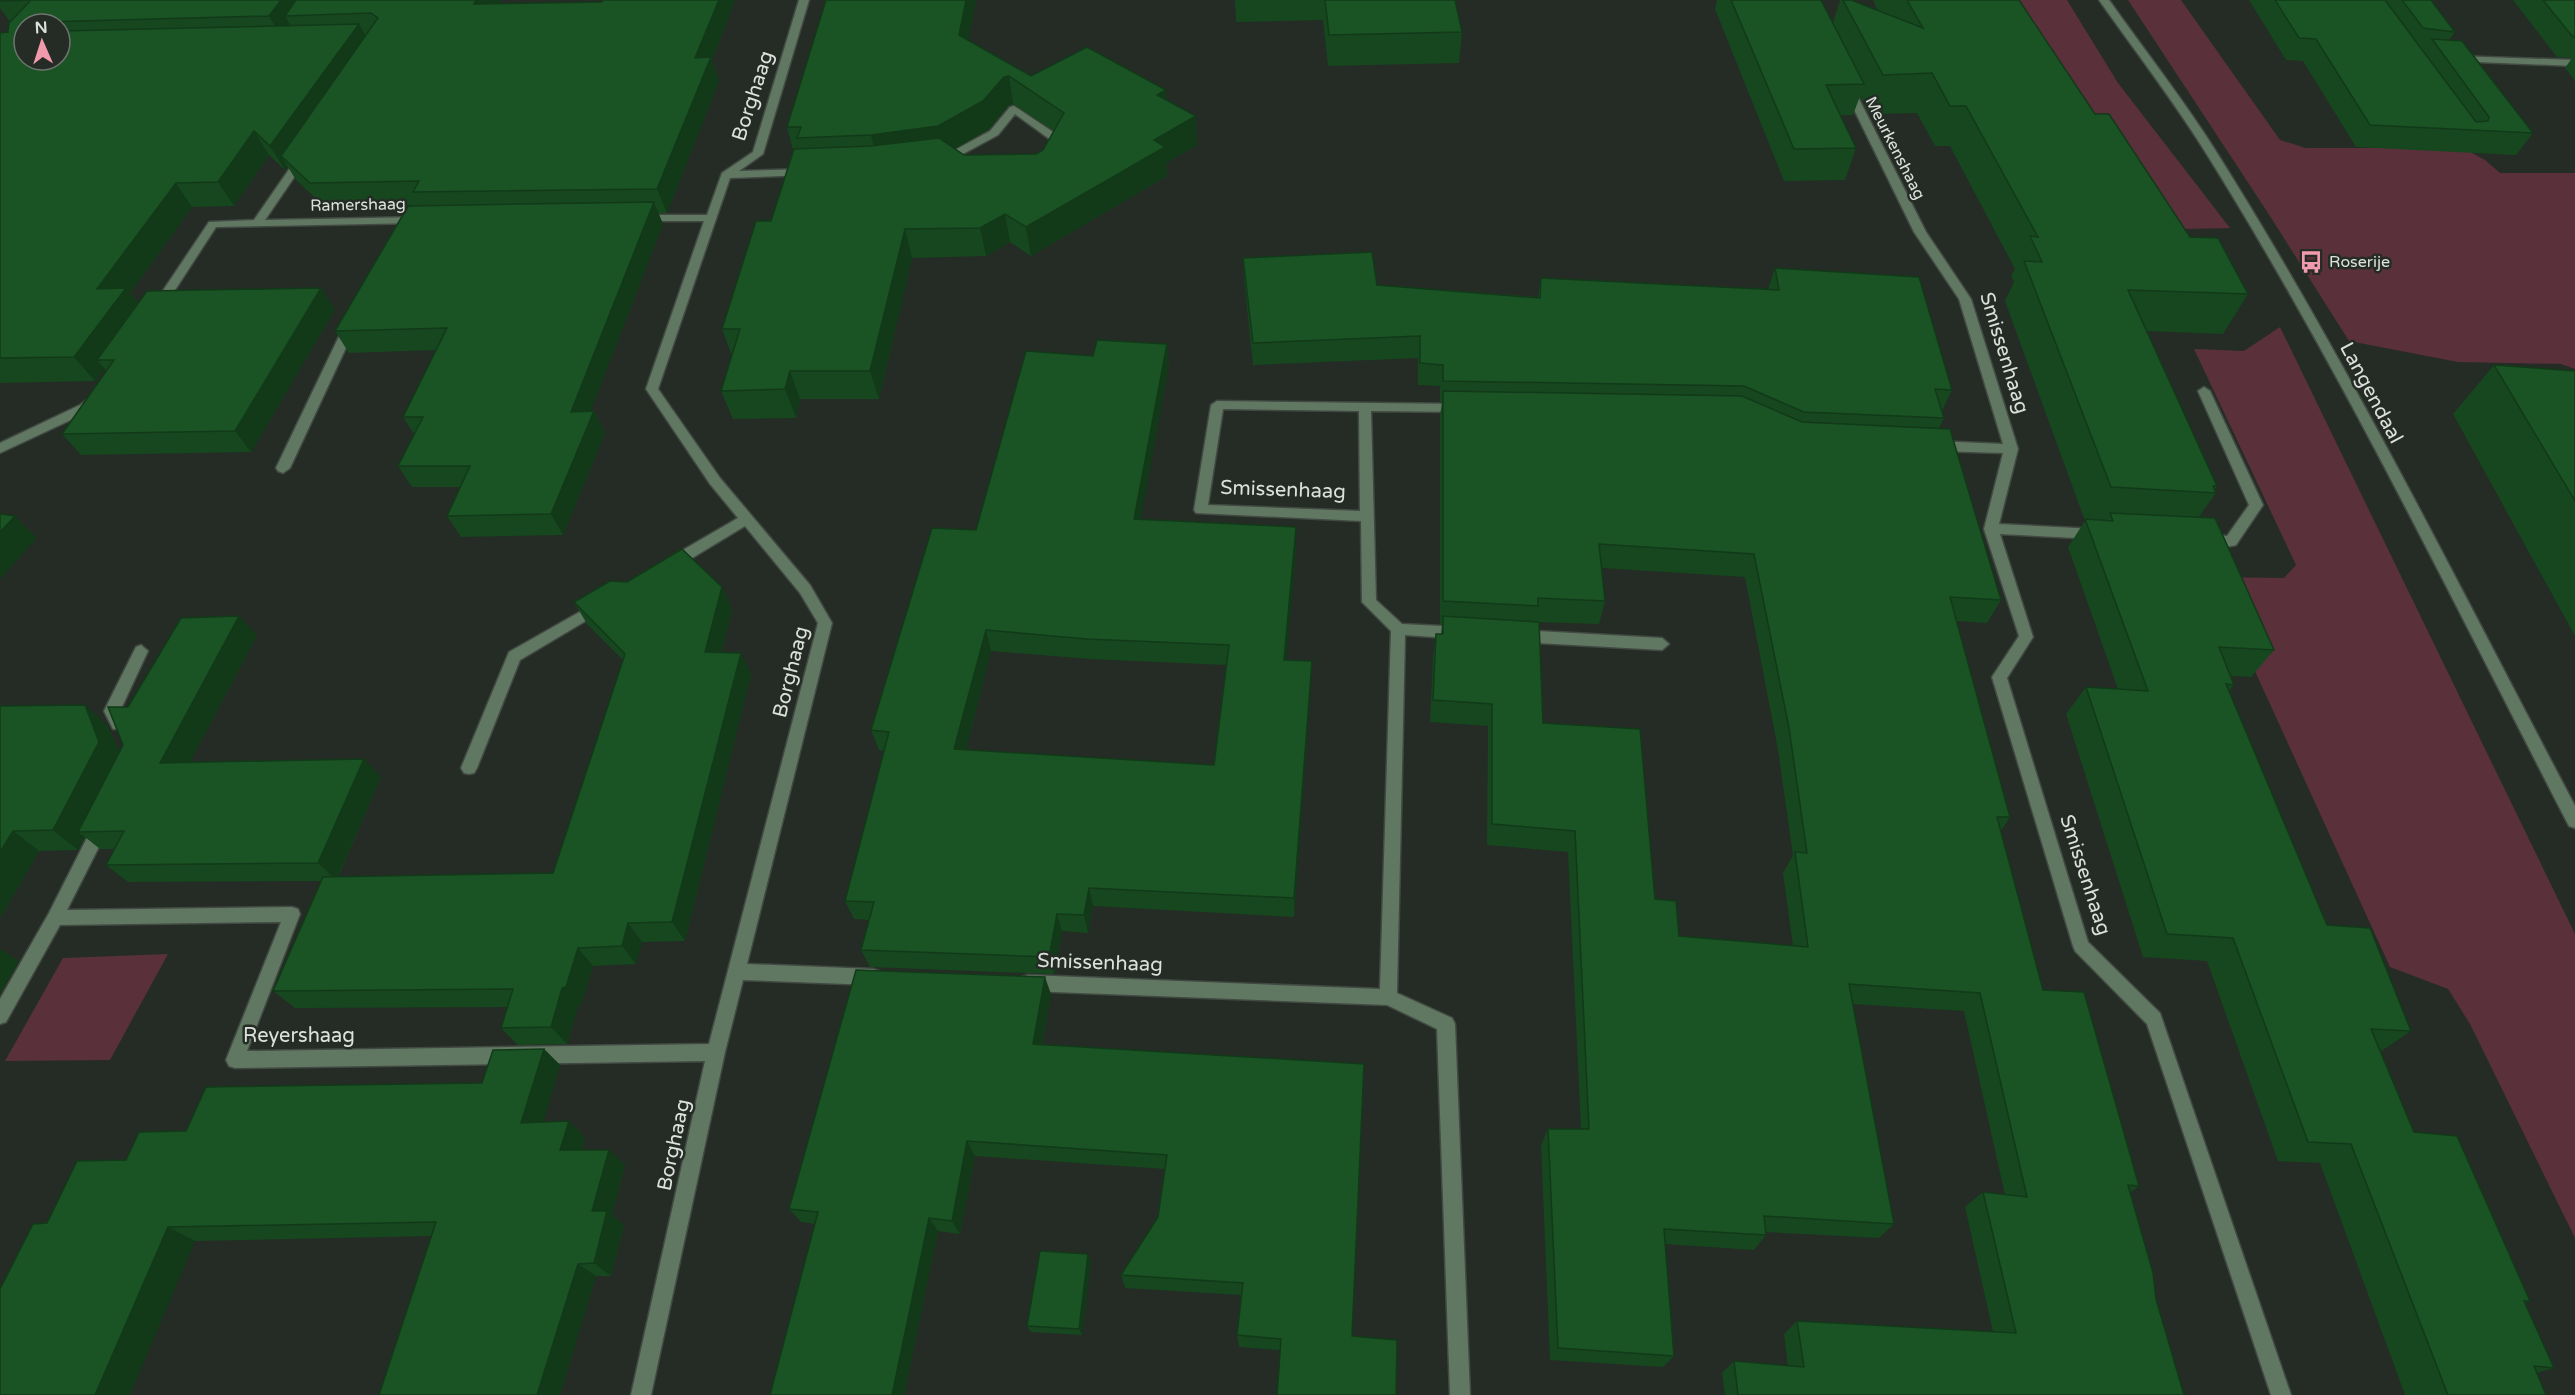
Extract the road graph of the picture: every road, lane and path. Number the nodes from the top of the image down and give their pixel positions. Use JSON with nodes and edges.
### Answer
{"nodes":[{"id":1,"x":804,"y":0,"type":"edge"},
{"id":2,"x":2104,"y":0,"type":"edge"},
{"id":3,"x":2442,"y":59,"type":"edge"},
{"id":4,"x":2575,"y":63,"type":"edge"},
{"id":5,"x":1841,"y":74,"type":"edge"},
{"id":6,"x":309,"y":148,"type":"edge"},
{"id":7,"x":1051,"y":159,"type":"edge"},
{"id":8,"x":947,"y":162,"type":"edge"},
{"id":9,"x":820,"y":171,"type":"edge"},
{"id":10,"x":726,"y":175,"type":"junction"},
{"id":11,"x":712,"y":218,"type":"junction"},
{"id":12,"x":629,"y":219,"type":"edge"},
{"id":13,"x":429,"y":220,"type":"edge"},
{"id":14,"x":257,"y":223,"type":"junction"},
{"id":15,"x":1929,"y":244,"type":"joint"},
{"id":16,"x":358,"y":309,"type":"edge"},
{"id":17,"x":147,"y":322,"type":"edge"},
{"id":18,"x":99,"y":389,"type":"edge"},
{"id":19,"x":2204,"y":391,"type":"dead end"},
{"id":20,"x":1365,"y":407,"type":"junction"},
{"id":21,"x":1470,"y":409,"type":"edge"},
{"id":22,"x":1919,"y":445,"type":"edge"},
{"id":23,"x":0,"y":448,"type":"edge"},
{"id":24,"x":2011,"y":449,"type":"junction"},
{"id":25,"x":283,"y":468,"type":"dead end"},
{"id":26,"x":1366,"y":516,"type":"junction"},
{"id":27,"x":747,"y":519,"type":"junction"},
{"id":28,"x":1991,"y":529,"type":"junction"},
{"id":29,"x":2111,"y":535,"type":"edge"},
{"id":30,"x":2195,"y":539,"type":"edge"},
{"id":31,"x":656,"y":573,"type":"edge"},
{"id":32,"x":615,"y":596,"type":"edge"},
{"id":33,"x":1398,"y":629,"type":"junction"},
{"id":34,"x":1478,"y":634,"type":"edge"},
{"id":35,"x":1501,"y":635,"type":"edge"},
{"id":36,"x":1662,"y":644,"type":"dead end"},
{"id":37,"x":141,"y":651,"type":"dead end"},
{"id":38,"x":125,"y":742,"type":"edge"},
{"id":39,"x":470,"y":768,"type":"dead end"},
{"id":40,"x":107,"y":814,"type":"edge"},
{"id":41,"x":2575,"y":821,"type":"edge"},
{"id":42,"x":55,"y":918,"type":"junction"},
{"id":43,"x":738,"y":972,"type":"junction"},
{"id":44,"x":891,"y":978,"type":"edge"},
{"id":45,"x":1010,"y":982,"type":"edge"},
{"id":46,"x":1388,"y":997,"type":"junction"},
{"id":47,"x":0,"y":1016,"type":"edge"},
{"id":48,"x":716,"y":1052,"type":"junction"},
{"id":49,"x":641,"y":1395,"type":"edge"},
{"id":50,"x":1460,"y":1395,"type":"edge"},
{"id":51,"x":2281,"y":1395,"type":"edge"}],
"edges":[{"from":1,"to":10,"type":"street","name":"Borghaag"},
{"from":2,"to":41,"type":"street","name":"Langendaal"},
{"from":3,"to":4,"type":"street"},
{"from":5,"to":15,"type":"street","name":"Meurkenshaag"},
{"from":6,"to":14,"type":"street","name":"Ramershaag"},
{"from":7,"to":8,"type":"street"},
{"from":9,"to":10,"type":"street"},
{"from":10,"to":11,"type":"street","name":"Borghaag"},
{"from":11,"to":12,"type":"street"},
{"from":11,"to":27,"type":"street","name":"Borghaag"},
{"from":13,"to":14,"type":"street","name":"Ramershaag"},
{"from":14,"to":17,"type":"street","name":"Ramershaag"},
{"from":15,"to":24,"type":"street","name":"Smissenhaag"},
{"from":16,"to":25,"type":"street"},
{"from":18,"to":23,"type":"street"},
{"from":19,"to":30,"type":"street"},
{"from":20,"to":21,"type":"street","name":"Smissenhaag"},
{"from":20,"to":26,"type":"street","name":"Smissenhaag"},
{"from":20,"to":26,"type":"street","name":"Smissenhaag"},
{"from":22,"to":24,"type":"street"},
{"from":24,"to":28,"type":"street"},
{"from":26,"to":33,"type":"street","name":"Smissenhaag"},
{"from":27,"to":31,"type":"street"},
{"from":27,"to":43,"type":"street","name":"Borghaag"},
{"from":28,"to":29,"type":"street"},
{"from":28,"to":51,"type":"street","name":"Smissenhaag"},
{"from":32,"to":39,"type":"street"},
{"from":33,"to":34,"type":"street"},
{"from":33,"to":46,"type":"street"},
{"from":35,"to":36,"type":"street"},
{"from":37,"to":38,"type":"street"},
{"from":40,"to":42,"type":"street"},
{"from":42,"to":47,"type":"street"},
{"from":42,"to":48,"type":"street","name":"Reyershaag"},
{"from":43,"to":44,"type":"street"},
{"from":43,"to":48,"type":"street","name":"Borghaag"},
{"from":45,"to":46,"type":"street","name":"Smissenhaag"},
{"from":46,"to":50,"type":"street","name":"Smissenhaag"},
{"from":48,"to":49,"type":"street","name":"Borghaag"}]}
